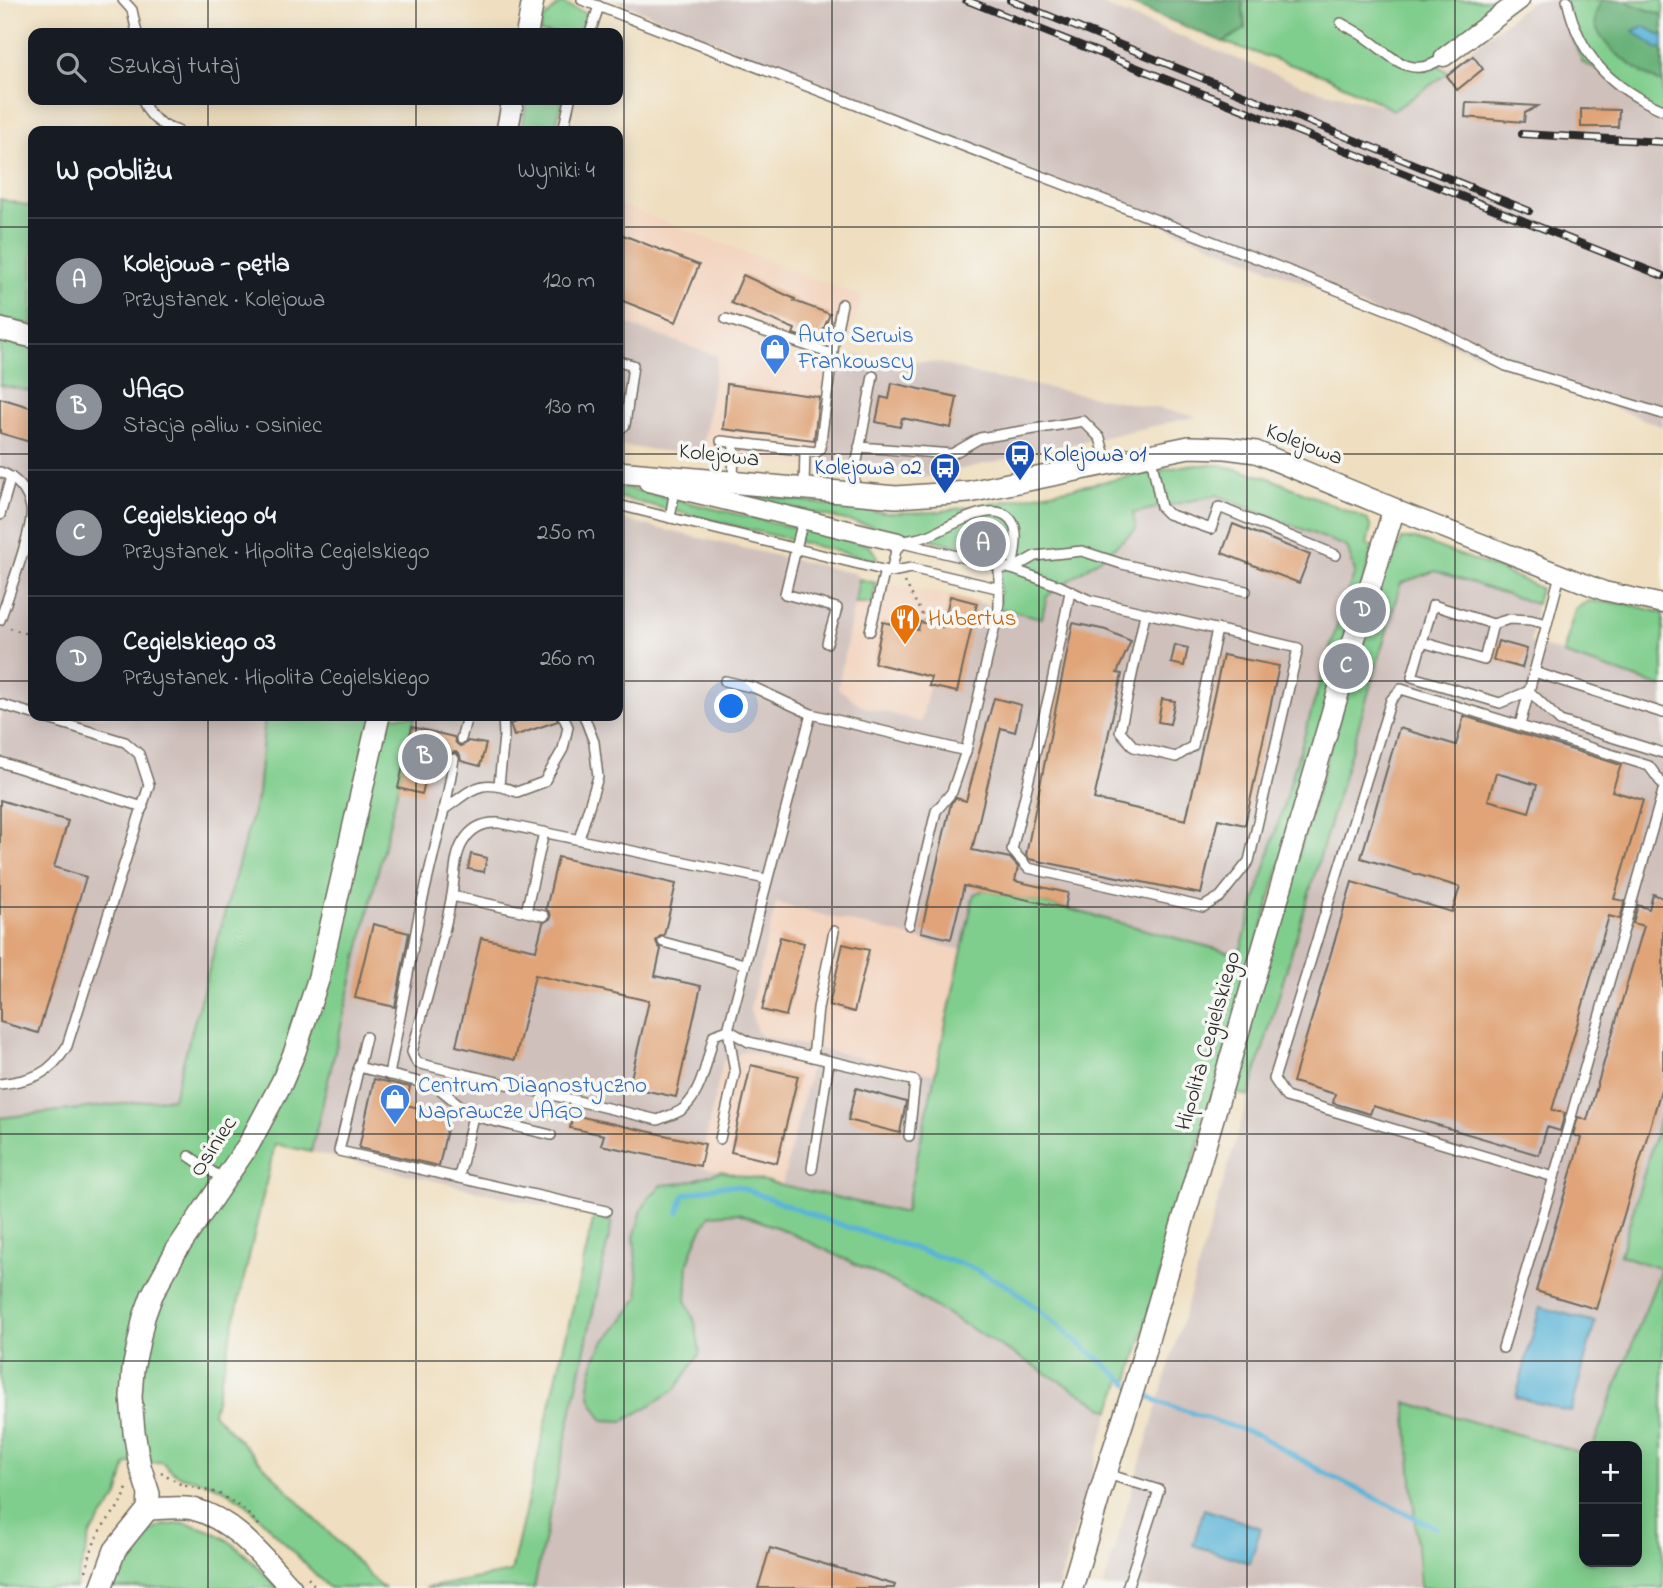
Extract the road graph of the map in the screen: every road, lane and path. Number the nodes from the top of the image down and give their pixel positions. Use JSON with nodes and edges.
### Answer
{"nodes":[{"id":1,"x":123,"y":0,"type":"edge"},
{"id":2,"x":533,"y":0,"type":"edge"},
{"id":3,"x":582,"y":0,"type":"edge"},
{"id":4,"x":1520,"y":0,"type":"edge"},
{"id":5,"x":1567,"y":0,"type":"edge"},
{"id":6,"x":599,"y":6,"type":"junction"},
{"id":7,"x":1342,"y":23,"type":"dead end"},
{"id":8,"x":135,"y":28,"type":"edge"},
{"id":9,"x":528,"y":28,"type":"edge"},
{"id":10,"x":592,"y":28,"type":"edge"},
{"id":11,"x":1444,"y":57,"type":"joint"},
{"id":12,"x":145,"y":105,"type":"edge"},
{"id":13,"x":512,"y":105,"type":"edge"},
{"id":14,"x":569,"y":105,"type":"edge"},
{"id":15,"x":1663,"y":110,"type":"edge"},
{"id":16,"x":162,"y":126,"type":"edge"},
{"id":17,"x":508,"y":126,"type":"edge"},
{"id":18,"x":564,"y":126,"type":"edge"},
{"id":19,"x":842,"y":304,"type":"dead end"},
{"id":20,"x":726,"y":319,"type":"dead end"},
{"id":21,"x":0,"y":329,"type":"edge"},
{"id":22,"x":28,"y":336,"type":"edge"},
{"id":23,"x":832,"y":354,"type":"junction"},
{"id":24,"x":623,"y":362,"type":"edge"},
{"id":25,"x":873,"y":376,"type":"dead end"},
{"id":26,"x":1663,"y":414,"type":"edge"},
{"id":27,"x":623,"y":426,"type":"edge"},
{"id":28,"x":721,"y":441,"type":"dead end"},
{"id":29,"x":734,"y":443,"type":"junction"},
{"id":30,"x":859,"y":447,"type":"junction"},
{"id":31,"x":805,"y":451,"type":"junction"},
{"id":32,"x":1151,"y":456,"type":"junction"},
{"id":33,"x":1107,"y":465,"type":"junction"},
{"id":34,"x":0,"y":472,"type":"edge"},
{"id":35,"x":623,"y":473,"type":"edge"},
{"id":36,"x":623,"y":474,"type":"edge"},
{"id":37,"x":11,"y":477,"type":"junction"},
{"id":38,"x":733,"y":484,"type":"junction"},
{"id":39,"x":675,"y":489,"type":"junction"},
{"id":40,"x":804,"y":491,"type":"junction"},
{"id":41,"x":853,"y":495,"type":"junction"},
{"id":42,"x":28,"y":500,"type":"edge"},
{"id":43,"x":623,"y":506,"type":"edge"},
{"id":44,"x":1394,"y":509,"type":"junction"},
{"id":45,"x":0,"y":514,"type":"edge"},
{"id":46,"x":670,"y":518,"type":"junction"},
{"id":47,"x":803,"y":520,"type":"junction"},
{"id":48,"x":28,"y":533,"type":"edge"},
{"id":49,"x":898,"y":542,"type":"junction"},
{"id":50,"x":797,"y":549,"type":"junction"},
{"id":51,"x":1335,"y":555,"type":"dead end"},
{"id":52,"x":999,"y":566,"type":"junction"},
{"id":53,"x":1012,"y":569,"type":"junction"},
{"id":54,"x":888,"y":571,"type":"junction"},
{"id":55,"x":1560,"y":575,"type":"junction"},
{"id":56,"x":997,"y":588,"type":"junction"},
{"id":57,"x":1246,"y":591,"type":"dead end"},
{"id":58,"x":1070,"y":592,"type":"junction"},
{"id":59,"x":1663,"y":604,"type":"edge"},
{"id":60,"x":1145,"y":614,"type":"junction"},
{"id":61,"x":0,"y":623,"type":"edge"},
{"id":62,"x":927,"y":624,"type":"dead end"},
{"id":63,"x":1493,"y":624,"type":"junction"},
{"id":64,"x":1547,"y":624,"type":"junction"},
{"id":65,"x":1217,"y":629,"type":"junction"},
{"id":66,"x":870,"y":631,"type":"dead end"},
{"id":67,"x":28,"y":634,"type":"edge"},
{"id":68,"x":1422,"y":642,"type":"junction"},
{"id":69,"x":827,"y":643,"type":"dead end"},
{"id":70,"x":1534,"y":672,"type":"junction"},
{"id":71,"x":725,"y":681,"type":"dead end"},
{"id":72,"x":1529,"y":691,"type":"junction"},
{"id":73,"x":0,"y":704,"type":"edge"},
{"id":74,"x":28,"y":713,"type":"edge"},
{"id":75,"x":1663,"y":713,"type":"edge"},
{"id":76,"x":811,"y":714,"type":"junction"},
{"id":77,"x":56,"y":721,"type":"edge"},
{"id":78,"x":378,"y":721,"type":"edge"},
{"id":79,"x":466,"y":721,"type":"edge"},
{"id":80,"x":503,"y":721,"type":"edge"},
{"id":81,"x":565,"y":721,"type":"edge"},
{"id":82,"x":586,"y":721,"type":"edge"},
{"id":83,"x":1520,"y":724,"type":"junction"},
{"id":84,"x":461,"y":739,"type":"dead end"},
{"id":85,"x":966,"y":751,"type":"junction"},
{"id":86,"x":1663,"y":753,"type":"edge"},
{"id":87,"x":454,"y":759,"type":"dead end"},
{"id":88,"x":0,"y":762,"type":"edge"},
{"id":89,"x":499,"y":785,"type":"junction"},
{"id":90,"x":1663,"y":785,"type":"edge"},
{"id":91,"x":1663,"y":791,"type":"edge"},
{"id":92,"x":143,"y":807,"type":"junction"},
{"id":93,"x":443,"y":810,"type":"junction"},
{"id":94,"x":544,"y":832,"type":"junction"},
{"id":95,"x":579,"y":839,"type":"junction"},
{"id":96,"x":766,"y":879,"type":"junction"},
{"id":97,"x":452,"y":896,"type":"junction"},
{"id":98,"x":526,"y":912,"type":"junction"},
{"id":99,"x":544,"y":916,"type":"dead end"},
{"id":100,"x":909,"y":925,"type":"dead end"},
{"id":101,"x":834,"y":931,"type":"dead end"},
{"id":102,"x":663,"y":942,"type":"dead end"},
{"id":103,"x":744,"y":964,"type":"junction"},
{"id":104,"x":728,"y":1030,"type":"junction"},
{"id":105,"x":366,"y":1037,"type":"dead end"},
{"id":106,"x":813,"y":1057,"type":"junction"},
{"id":107,"x":829,"y":1061,"type":"junction"},
{"id":108,"x":358,"y":1068,"type":"junction"},
{"id":109,"x":389,"y":1075,"type":"junction"},
{"id":110,"x":0,"y":1084,"type":"edge"},
{"id":111,"x":473,"y":1116,"type":"junction"},
{"id":112,"x":551,"y":1135,"type":"dead end"},
{"id":113,"x":909,"y":1136,"type":"dead end"},
{"id":114,"x":720,"y":1139,"type":"dead end"},
{"id":115,"x":189,"y":1156,"type":"dead end"},
{"id":116,"x":812,"y":1169,"type":"dead end"},
{"id":117,"x":459,"y":1177,"type":"junction"},
{"id":118,"x":1555,"y":1177,"type":"junction"},
{"id":119,"x":224,"y":1181,"type":"junction"},
{"id":120,"x":606,"y":1211,"type":"dead end"},
{"id":121,"x":1503,"y":1348,"type":"dead end"},
{"id":122,"x":1106,"y":1473,"type":"junction"},
{"id":123,"x":148,"y":1509,"type":"junction"},
{"id":124,"x":101,"y":1588,"type":"edge"},
{"id":125,"x":291,"y":1588,"type":"edge"},
{"id":126,"x":1072,"y":1588,"type":"edge"},
{"id":127,"x":1127,"y":1588,"type":"edge"}],
"edges":[{"from":1,"to":8,"type":"lane"},
{"from":2,"to":9,"type":"street"},
{"from":3,"to":6,"type":"lane"},
{"from":4,"to":11,"type":"street"},
{"from":5,"to":15,"type":"lane"},
{"from":6,"to":10,"type":"lane"},
{"from":6,"to":26,"type":"lane"},
{"from":7,"to":11,"type":"lane"},
{"from":12,"to":16,"type":"lane"},
{"from":13,"to":17,"type":"street"},
{"from":14,"to":18,"type":"lane"},
{"from":19,"to":23,"type":"lane"},
{"from":20,"to":23,"type":"lane"},
{"from":21,"to":22,"type":"street"},
{"from":23,"to":31,"type":"lane"},
{"from":24,"to":27,"type":"lane"},
{"from":25,"to":30,"type":"lane"},
{"from":28,"to":29,"type":"lane"},
{"from":29,"to":31,"type":"lane"},
{"from":29,"to":38,"type":"lane"},
{"from":30,"to":33,"type":"lane"},
{"from":30,"to":41,"type":"lane"},
{"from":31,"to":40,"type":"lane"},
{"from":32,"to":33,"type":"street","name":"Kolejowa"},
{"from":32,"to":44,"type":"street","name":"Kolejowa"},
{"from":32,"to":51,"type":"lane"},
{"from":33,"to":41,"type":"street","name":"Kolejowa"},
{"from":34,"to":37,"type":"lane"},
{"from":35,"to":38,"type":"street","name":"Kolejowa"},
{"from":36,"to":39,"type":"street","name":"Kolejowa"},
{"from":37,"to":42,"type":"lane"},
{"from":37,"to":45,"type":"lane"},
{"from":38,"to":40,"type":"street","name":"Kolejowa"},
{"from":39,"to":46,"type":"lane"},
{"from":39,"to":47,"type":"street","name":"Kolejowa"},
{"from":40,"to":41,"type":"street","name":"Kolejowa"},
{"from":43,"to":46,"type":"lane"},
{"from":44,"to":55,"type":"street","name":"Kolejowa"},
{"from":44,"to":122,"type":"street","name":"Hipolita Cegielskiego"},
{"from":46,"to":50,"type":"lane"},
{"from":47,"to":49,"type":"street","name":"Kolejowa"},
{"from":47,"to":50,"type":"lane"},
{"from":48,"to":61,"type":"lane"},
{"from":49,"to":52,"type":"lane","name":"Kolejowa"},
{"from":49,"to":53,"type":"lane","name":"Kolejowa"},
{"from":49,"to":54,"type":"lane"},
{"from":50,"to":54,"type":"lane"},
{"from":50,"to":69,"type":"lane"},
{"from":52,"to":53,"type":"lane","name":"Kolejowa"},
{"from":52,"to":56,"type":"lane"},
{"from":53,"to":57,"type":"lane"},
{"from":53,"to":58,"type":"lane"},
{"from":54,"to":56,"type":"lane"},
{"from":54,"to":62,"type":"path"},
{"from":54,"to":66,"type":"lane"},
{"from":55,"to":59,"type":"street","name":"Kolejowa"},
{"from":55,"to":64,"type":"lane"},
{"from":56,"to":85,"type":"lane"},
{"from":58,"to":60,"type":"lane"},
{"from":58,"to":65,"type":"lane"},
{"from":60,"to":65,"type":"lane"},
{"from":60,"to":65,"type":"lane"},
{"from":61,"to":67,"type":"path"},
{"from":63,"to":64,"type":"lane"},
{"from":63,"to":68,"type":"lane"},
{"from":63,"to":68,"type":"lane"},
{"from":64,"to":70,"type":"lane"},
{"from":68,"to":72,"type":"lane"},
{"from":70,"to":72,"type":"lane"},
{"from":70,"to":75,"type":"lane"},
{"from":71,"to":76,"type":"lane"},
{"from":72,"to":83,"type":"lane"},
{"from":72,"to":86,"type":"lane"},
{"from":73,"to":74,"type":"lane"},
{"from":76,"to":85,"type":"lane"},
{"from":76,"to":96,"type":"lane"},
{"from":77,"to":92,"type":"lane"},
{"from":78,"to":119,"type":"street","name":"Osiniec"},
{"from":79,"to":84,"type":"lane"},
{"from":80,"to":89,"type":"lane"},
{"from":81,"to":89,"type":"lane"},
{"from":82,"to":95,"type":"lane"},
{"from":83,"to":90,"type":"lane"},
{"from":83,"to":118,"type":"lane"},
{"from":85,"to":100,"type":"lane"},
{"from":87,"to":93,"type":"lane"},
{"from":88,"to":92,"type":"lane"},
{"from":89,"to":93,"type":"lane"},
{"from":91,"to":118,"type":"lane"},
{"from":92,"to":110,"type":"lane"},
{"from":93,"to":109,"type":"lane"},
{"from":94,"to":95,"type":"lane"},
{"from":94,"to":97,"type":"lane"},
{"from":94,"to":98,"type":"lane"},
{"from":95,"to":96,"type":"lane"},
{"from":96,"to":103,"type":"lane"},
{"from":97,"to":98,"type":"lane"},
{"from":97,"to":104,"type":"lane"},
{"from":98,"to":99,"type":"lane"},
{"from":101,"to":106,"type":"lane"},
{"from":102,"to":103,"type":"lane"},
{"from":103,"to":104,"type":"lane"},
{"from":104,"to":106,"type":"lane"},
{"from":104,"to":114,"type":"lane"},
{"from":105,"to":108,"type":"lane"},
{"from":106,"to":107,"type":"lane"},
{"from":107,"to":113,"type":"lane"},
{"from":107,"to":116,"type":"lane"},
{"from":108,"to":109,"type":"lane"},
{"from":108,"to":117,"type":"lane"},
{"from":109,"to":111,"type":"lane"},
{"from":111,"to":112,"type":"lane"},
{"from":111,"to":117,"type":"lane"},
{"from":115,"to":119,"type":"lane"},
{"from":117,"to":120,"type":"lane"},
{"from":118,"to":121,"type":"lane"},
{"from":119,"to":123,"type":"street","name":"Osiniec"},
{"from":122,"to":126,"type":"street","name":"Hipolita Cegielskiego"},
{"from":122,"to":127,"type":"lane"},
{"from":123,"to":124,"type":"street"},
{"from":123,"to":125,"type":"street"}]}
